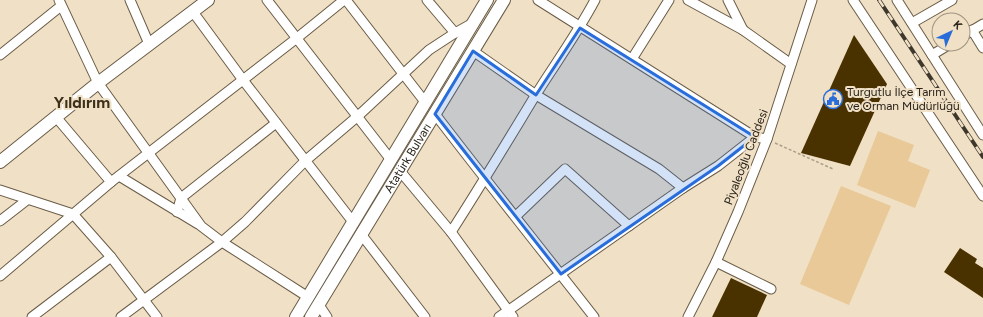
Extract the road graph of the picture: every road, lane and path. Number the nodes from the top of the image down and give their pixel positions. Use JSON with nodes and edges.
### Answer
{"nodes":[{"id":1,"x":130,"y":0,"type":"edge"},
{"id":2,"x":208,"y":0,"type":"edge"},
{"id":3,"x":267,"y":0,"type":"edge"},
{"id":4,"x":345,"y":0,"type":"edge"},
{"id":5,"x":427,"y":0,"type":"edge"},
{"id":6,"x":487,"y":0,"type":"edge"},
{"id":7,"x":504,"y":0,"type":"edge"},
{"id":8,"x":538,"y":0,"type":"edge"},
{"id":9,"x":595,"y":0,"type":"edge"},
{"id":10,"x":669,"y":0,"type":"edge"},
{"id":11,"x":688,"y":0,"type":"edge"},
{"id":12,"x":728,"y":0,"type":"edge"},
{"id":13,"x":812,"y":0,"type":"edge"},
{"id":14,"x":853,"y":0,"type":"edge"},
{"id":15,"x":897,"y":0,"type":"edge"},
{"id":16,"x":952,"y":0,"type":"edge"},
{"id":17,"x":60,"y":3,"type":"edge"},
{"id":18,"x":193,"y":12,"type":"junction"},
{"id":19,"x":912,"y":23,"type":"junction"},
{"id":20,"x":983,"y":24,"type":"edge"},
{"id":21,"x":580,"y":28,"type":"junction"},
{"id":22,"x":742,"y":30,"type":"junction"},
{"id":23,"x":972,"y":30,"type":"joint"},
{"id":24,"x":459,"y":36,"type":"junction"},
{"id":25,"x":297,"y":38,"type":"junction"},
{"id":26,"x":149,"y":44,"type":"junction"},
{"id":27,"x":983,"y":48,"type":"edge"},
{"id":28,"x":473,"y":51,"type":"junction"},
{"id":29,"x":937,"y":52,"type":"edge"},
{"id":30,"x":0,"y":55,"type":"edge"},
{"id":31,"x":932,"y":55,"type":"junction"},
{"id":32,"x":632,"y":59,"type":"junction"},
{"id":33,"x":791,"y":64,"type":"junction"},
{"id":34,"x":404,"y":73,"type":"junction"},
{"id":35,"x":243,"y":80,"type":"junction"},
{"id":36,"x":98,"y":83,"type":"junction"},
{"id":37,"x":536,"y":95,"type":"junction"},
{"id":38,"x":425,"y":102,"type":"junction"},
{"id":39,"x":435,"y":114,"type":"junction"},
{"id":40,"x":358,"y":116,"type":"junction"},
{"id":41,"x":56,"y":117,"type":"junction"},
{"id":42,"x":276,"y":123,"type":"junction"},
{"id":43,"x":982,"y":130,"type":"edge"},
{"id":44,"x":755,"y":137,"type":"junction"},
{"id":45,"x":767,"y":139,"type":"junction"},
{"id":46,"x":148,"y":153,"type":"junction"},
{"id":47,"x":391,"y":160,"type":"junction"},
{"id":48,"x":305,"y":161,"type":"junction"},
{"id":49,"x":0,"y":162,"type":"edge"},
{"id":50,"x":833,"y":169,"type":"dead end"},
{"id":51,"x":400,"y":171,"type":"junction"},
{"id":52,"x":119,"y":176,"type":"junction"},
{"id":53,"x":485,"y":180,"type":"junction"},
{"id":54,"x":111,"y":182,"type":"junction"},
{"id":55,"x":683,"y":188,"type":"junction"},
{"id":56,"x":0,"y":190,"type":"edge"},
{"id":57,"x":983,"y":196,"type":"edge"},
{"id":58,"x":181,"y":198,"type":"junction"},
{"id":59,"x":27,"y":200,"type":"junction"},
{"id":60,"x":177,"y":212,"type":"junction"},
{"id":61,"x":73,"y":214,"type":"junction"},
{"id":62,"x":516,"y":216,"type":"junction"},
{"id":63,"x":0,"y":221,"type":"edge"},
{"id":64,"x":353,"y":222,"type":"junction"},
{"id":65,"x":201,"y":226,"type":"junction"},
{"id":66,"x":629,"y":226,"type":"junction"},
{"id":67,"x":451,"y":232,"type":"junction"},
{"id":68,"x":361,"y":234,"type":"junction"},
{"id":69,"x":222,"y":242,"type":"junction"},
{"id":70,"x":111,"y":257,"type":"junction"},
{"id":71,"x":716,"y":262,"type":"junction"},
{"id":72,"x":561,"y":274,"type":"junction"},
{"id":73,"x":0,"y":276,"type":"edge"},
{"id":74,"x":771,"y":289,"type":"dead end"},
{"id":75,"x":308,"y":297,"type":"junction"},
{"id":76,"x":144,"y":300,"type":"junction"},
{"id":77,"x":318,"y":305,"type":"junction"},
{"id":78,"x":690,"y":313,"type":"edge"},
{"id":79,"x":511,"y":314,"type":"edge"},
{"id":80,"x":32,"y":317,"type":"edge"},
{"id":81,"x":121,"y":317,"type":"edge"},
{"id":82,"x":157,"y":317,"type":"edge"},
{"id":83,"x":296,"y":317,"type":"edge"},
{"id":84,"x":311,"y":317,"type":"edge"},
{"id":85,"x":327,"y":317,"type":"edge"},
{"id":86,"x":425,"y":317,"type":"edge"},
{"id":87,"x":499,"y":317,"type":"edge"},
{"id":88,"x":594,"y":317,"type":"edge"},
{"id":89,"x":679,"y":317,"type":"edge"}],
"edges":[{"from":1,"to":26,"type":"street"},
{"from":2,"to":18,"type":"main road"},
{"from":3,"to":25,"type":"street"},
{"from":4,"to":25,"type":"street"},
{"from":4,"to":34,"type":"street"},
{"from":5,"to":24,"type":"street"},
{"from":6,"to":24,"type":"main road","name":"Atatürk Bulvarı"},
{"from":7,"to":28,"type":"main road","name":"Atatürk Bulvarı"},
{"from":8,"to":21,"type":"street"},
{"from":9,"to":21,"type":"street"},
{"from":10,"to":32,"type":"street"},
{"from":11,"to":22,"type":"street"},
{"from":12,"to":22,"type":"street"},
{"from":13,"to":33,"type":"street","name":"Piyaleoğlu Caddesi"},
{"from":14,"to":57,"type":"street"},
{"from":15,"to":19,"type":"street"},
{"from":16,"to":19,"type":"street"},
{"from":17,"to":30,"type":"street"},
{"from":17,"to":36,"type":"street"},
{"from":18,"to":26,"type":"main road"},
{"from":18,"to":35,"type":"street"},
{"from":19,"to":31,"type":"street"},
{"from":20,"to":23,"type":"street"},
{"from":21,"to":32,"type":"street"},
{"from":21,"to":37,"type":"street"},
{"from":22,"to":33,"type":"street"},
{"from":23,"to":27,"type":"street"},
{"from":24,"to":28,"type":"main road"},
{"from":24,"to":34,"type":"street"},
{"from":24,"to":38,"type":"main road","name":"Atatürk Bulvarı"},
{"from":25,"to":35,"type":"street"},
{"from":25,"to":40,"type":"street"},
{"from":26,"to":36,"type":"main road"},
{"from":28,"to":37,"type":"street"},
{"from":28,"to":39,"type":"main road","name":"Atatürk Bulvarı"},
{"from":29,"to":31,"type":"street"},
{"from":31,"to":43,"type":"street"},
{"from":32,"to":44,"type":"street"},
{"from":33,"to":45,"type":"street","name":"Piyaleoğlu Caddesi"},
{"from":34,"to":38,"type":"street"},
{"from":34,"to":40,"type":"street"},
{"from":35,"to":42,"type":"street"},
{"from":35,"to":46,"type":"street"},
{"from":36,"to":41,"type":"main road"},
{"from":36,"to":46,"type":"street"},
{"from":37,"to":53,"type":"street"},
{"from":37,"to":55,"type":"street"},
{"from":38,"to":39,"type":"main road"},
{"from":38,"to":47,"type":"main road","name":"Atatürk Bulvarı"},
{"from":39,"to":51,"type":"main road","name":"Atatürk Bulvarı"},
{"from":39,"to":53,"type":"street"},
{"from":40,"to":47,"type":"street"},
{"from":40,"to":48,"type":"street"},
{"from":41,"to":49,"type":"main road"},
{"from":41,"to":54,"type":"street"},
{"from":42,"to":48,"type":"street"},
{"from":42,"to":58,"type":"street"},
{"from":44,"to":45,"type":"street"},
{"from":44,"to":55,"type":"street"},
{"from":45,"to":50,"type":"path"},
{"from":45,"to":71,"type":"street","name":"Piyaleoğlu Caddesi"},
{"from":46,"to":52,"type":"street"},
{"from":46,"to":58,"type":"street"},
{"from":47,"to":51,"type":"main road"},
{"from":47,"to":64,"type":"main road","name":"Atatürk Bulvarı"},
{"from":48,"to":64,"type":"street"},
{"from":48,"to":69,"type":"street"},
{"from":51,"to":67,"type":"street"},
{"from":51,"to":68,"type":"main road","name":"Atatürk Bulvarı"},
{"from":52,"to":54,"type":"street"},
{"from":52,"to":60,"type":"street"},
{"from":53,"to":62,"type":"street"},
{"from":53,"to":67,"type":"street"},
{"from":54,"to":61,"type":"street"},
{"from":55,"to":66,"type":"street"},
{"from":56,"to":59,"type":"street"},
{"from":58,"to":60,"type":"street"},
{"from":58,"to":65,"type":"street"},
{"from":59,"to":61,"type":"street"},
{"from":59,"to":63,"type":"street"},
{"from":60,"to":65,"type":"street"},
{"from":61,"to":70,"type":"street"},
{"from":61,"to":73,"type":"street"},
{"from":62,"to":66,"type":"street"},
{"from":62,"to":72,"type":"street"},
{"from":64,"to":68,"type":"main road"},
{"from":64,"to":75,"type":"main road","name":"Atatürk Bulvarı"},
{"from":65,"to":69,"type":"street"},
{"from":66,"to":72,"type":"street"},
{"from":67,"to":79,"type":"street"},
{"from":68,"to":77,"type":"main road","name":"Atatürk Bulvarı"},
{"from":68,"to":86,"type":"street"},
{"from":69,"to":75,"type":"street"},
{"from":69,"to":76,"type":"street"},
{"from":70,"to":76,"type":"street"},
{"from":70,"to":80,"type":"street"},
{"from":71,"to":74,"type":"street"},
{"from":71,"to":78,"type":"street","name":"Piyaleoğlu Caddesi"},
{"from":72,"to":79,"type":"street"},
{"from":72,"to":88,"type":"street"},
{"from":75,"to":77,"type":"main road"},
{"from":75,"to":83,"type":"main road","name":"Atatürk Bulvarı"},
{"from":76,"to":81,"type":"street"},
{"from":76,"to":82,"type":"street"},
{"from":77,"to":84,"type":"main road","name":"Atatürk Bulvarı"},
{"from":77,"to":85,"type":"street"},
{"from":78,"to":89,"type":"street"},
{"from":79,"to":87,"type":"street"}]}
